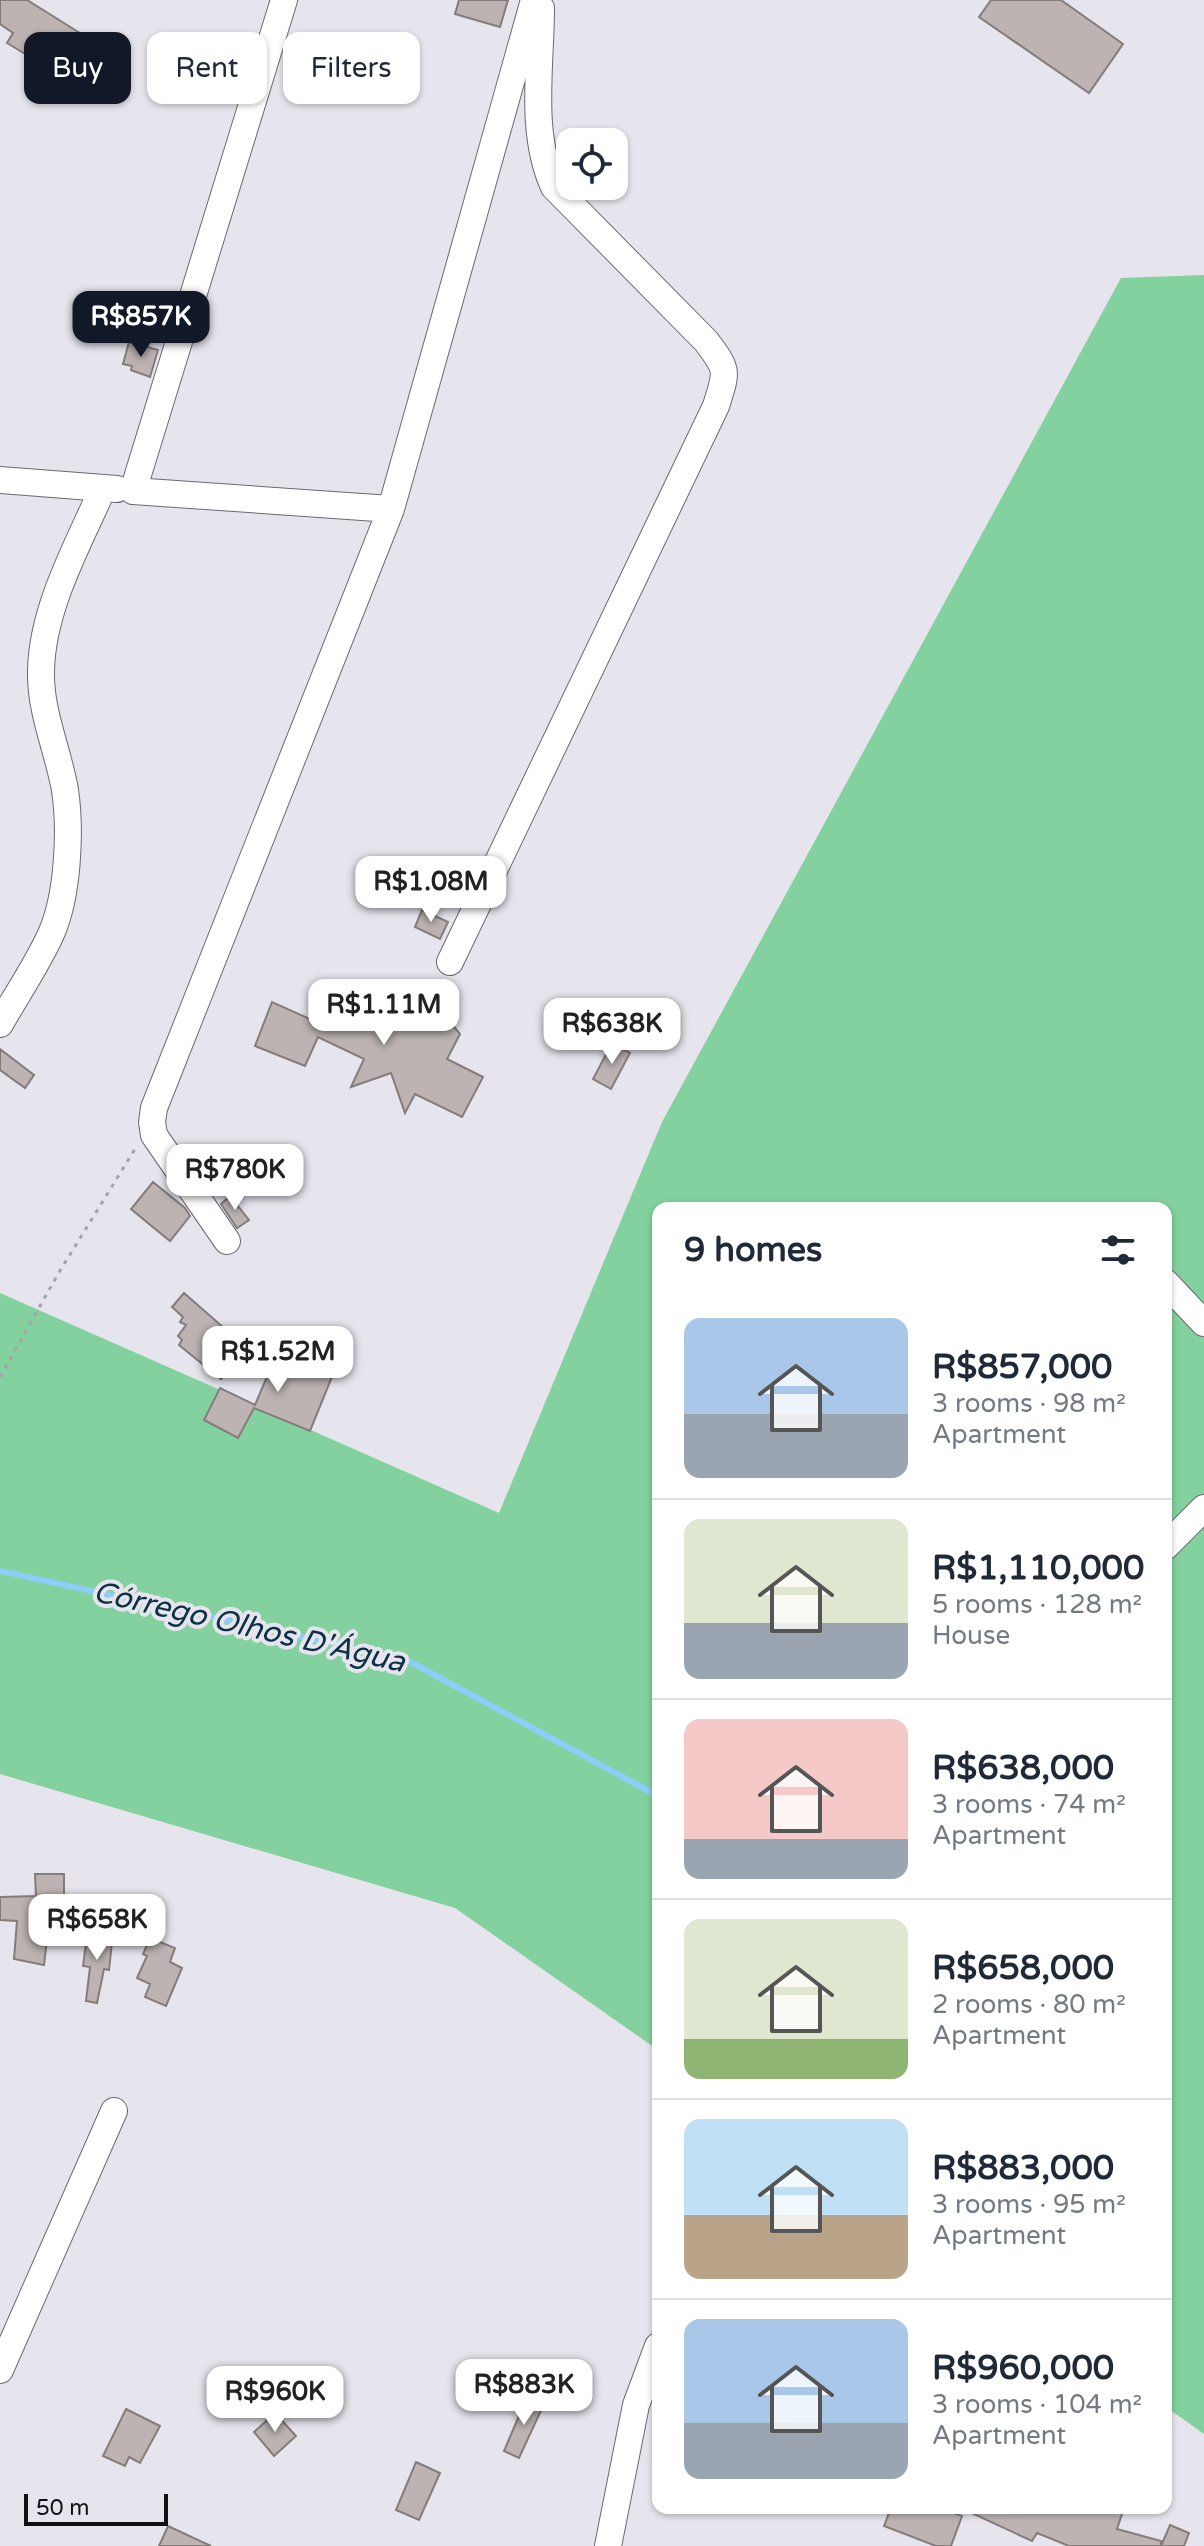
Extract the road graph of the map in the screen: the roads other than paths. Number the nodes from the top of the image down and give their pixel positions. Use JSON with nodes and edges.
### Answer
{"nodes":[{"id":1,"x":284,"y":0,"type":"edge"},
{"id":2,"x":534,"y":0,"type":"edge"},
{"id":3,"x":541,"y":0,"type":"edge"},
{"id":4,"x":0,"y":480,"type":"edge"},
{"id":5,"x":103,"y":488,"type":"junction"},
{"id":6,"x":133,"y":491,"type":"junction"},
{"id":7,"x":391,"y":509,"type":"junction"},
{"id":8,"x":450,"y":962,"type":"dead end"},
{"id":9,"x":0,"y":1024,"type":"edge"},
{"id":10,"x":227,"y":1241,"type":"dead end"},
{"id":11,"x":1172,"y":1289,"type":"edge"},
{"id":12,"x":1204,"y":1323,"type":"edge"},
{"id":13,"x":1204,"y":1508,"type":"edge"},
{"id":14,"x":1172,"y":1540,"type":"edge"},
{"id":15,"x":114,"y":2111,"type":"dead end"},
{"id":16,"x":652,"y":2362,"type":"edge"},
{"id":17,"x":0,"y":2370,"type":"edge"},
{"id":18,"x":608,"y":2546,"type":"edge"}],
"edges":[{"from":1,"to":6,"type":"street"},
{"from":2,"to":7,"type":"street"},
{"from":3,"to":8,"type":"street"},
{"from":4,"to":5,"type":"street"},
{"from":5,"to":6,"type":"street"},
{"from":5,"to":9,"type":"street"},
{"from":6,"to":7,"type":"street"},
{"from":7,"to":10,"type":"street"},
{"from":11,"to":12,"type":"street"},
{"from":13,"to":14,"type":"street"},
{"from":15,"to":17,"type":"street"},
{"from":16,"to":18,"type":"street"}]}
